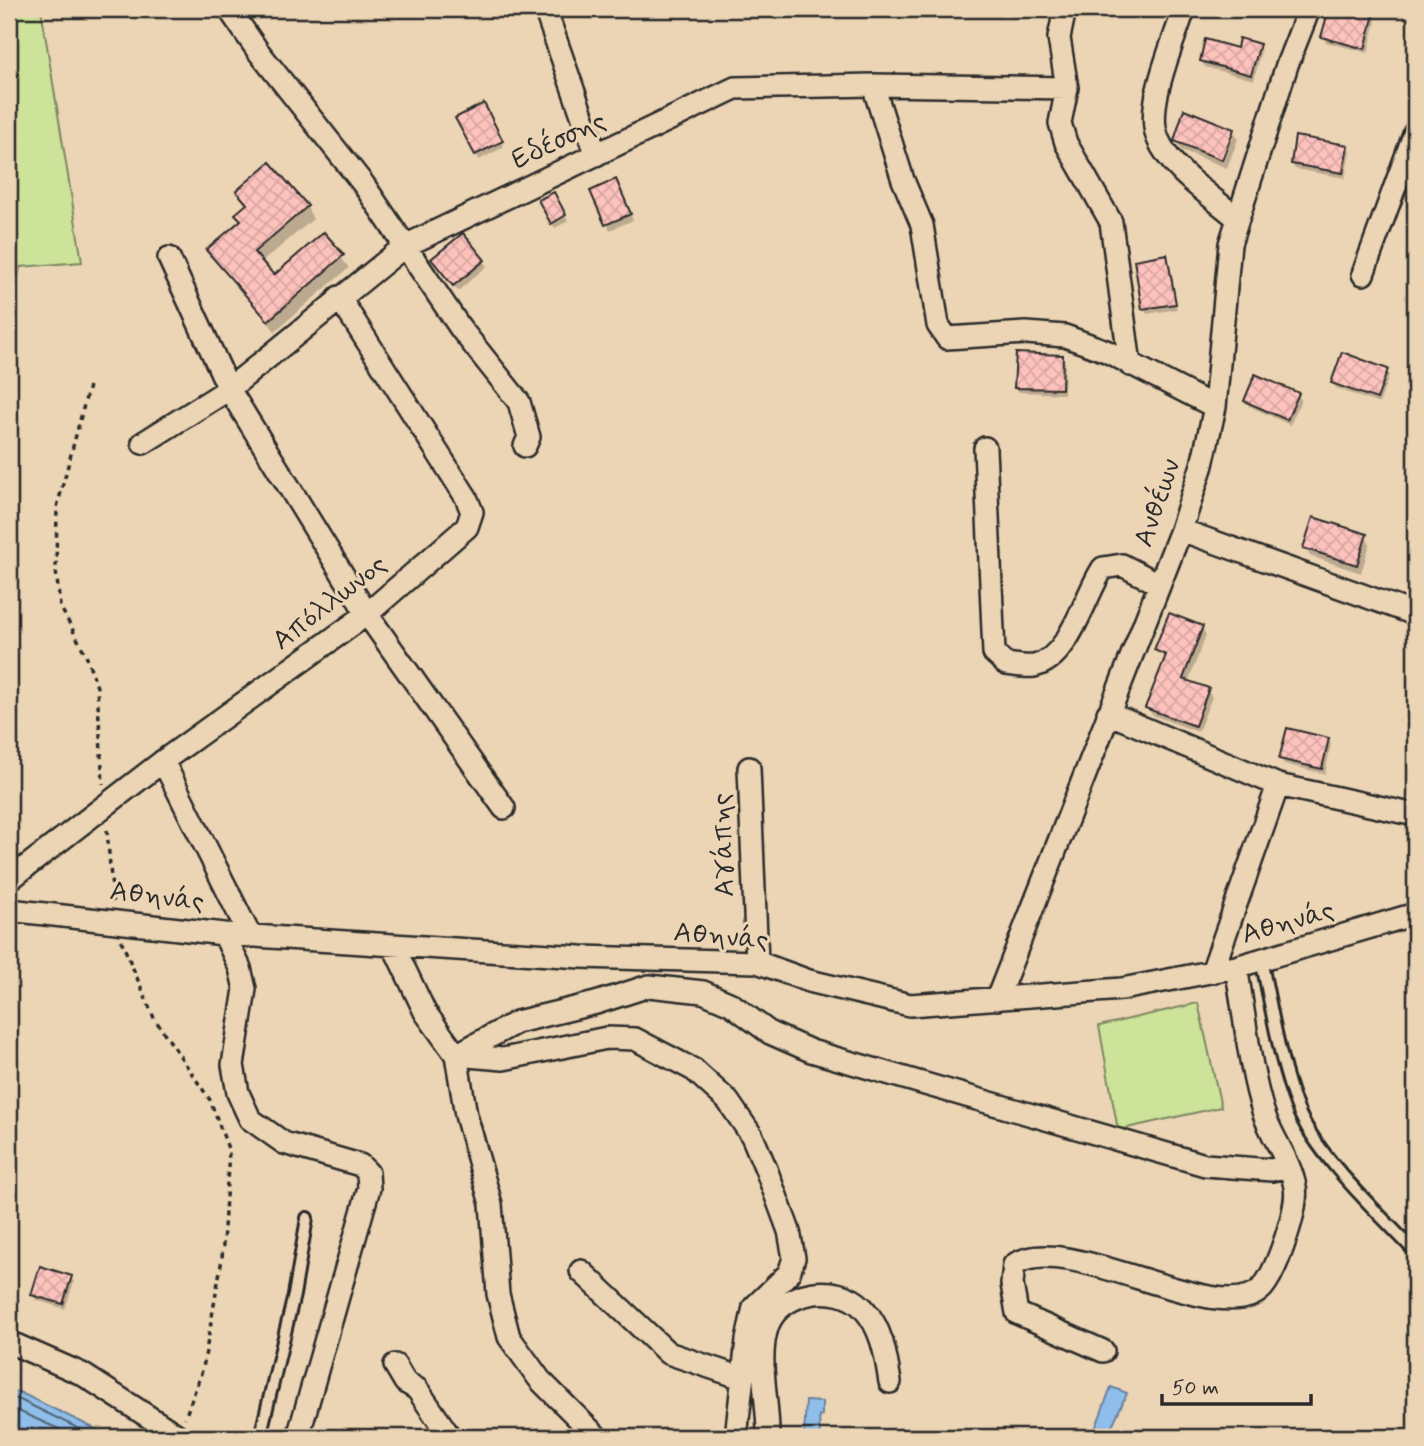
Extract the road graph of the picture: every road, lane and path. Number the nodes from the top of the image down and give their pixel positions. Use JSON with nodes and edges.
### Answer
{"nodes":[{"id":1,"x":229,"y":9,"type":"edge"},
{"id":2,"x":1065,"y":9,"type":"edge"},
{"id":3,"x":1184,"y":9,"type":"edge"},
{"id":4,"x":1309,"y":9,"type":"edge"},
{"id":5,"x":547,"y":10,"type":"edge"},
{"id":6,"x":873,"y":85,"type":"junction"},
{"id":7,"x":1066,"y":88,"type":"junction"},
{"id":8,"x":1415,"y":132,"type":"edge"},
{"id":9,"x":596,"y":155,"type":"junction"},
{"id":10,"x":1238,"y":219,"type":"junction"},
{"id":11,"x":405,"y":246,"type":"junction"},
{"id":12,"x":169,"y":258,"type":"dead end"},
{"id":13,"x":1363,"y":274,"type":"dead end"},
{"id":14,"x":339,"y":297,"type":"junction"},
{"id":15,"x":1130,"y":365,"type":"junction"},
{"id":16,"x":229,"y":389,"type":"junction"},
{"id":17,"x":1216,"y":407,"type":"junction"},
{"id":18,"x":143,"y":443,"type":"dead end"},
{"id":19,"x":525,"y":446,"type":"dead end"},
{"id":20,"x":985,"y":448,"type":"dead end"},
{"id":21,"x":1181,"y":530,"type":"junction"},
{"id":22,"x":1159,"y":583,"type":"junction"},
{"id":23,"x":368,"y":614,"type":"junction"},
{"id":24,"x":1415,"y":614,"type":"edge"},
{"id":25,"x":1108,"y":713,"type":"junction"},
{"id":26,"x":163,"y":761,"type":"junction"},
{"id":27,"x":749,"y":768,"type":"dead end"},
{"id":28,"x":1278,"y":785,"type":"junction"},
{"id":29,"x":503,"y":807,"type":"dead end"},
{"id":30,"x":1415,"y":815,"type":"edge"},
{"id":31,"x":9,"y":880,"type":"edge"},
{"id":32,"x":9,"y":910,"type":"edge"},
{"id":33,"x":1415,"y":914,"type":"edge"},
{"id":34,"x":224,"y":934,"type":"junction"},
{"id":35,"x":250,"y":936,"type":"junction"},
{"id":36,"x":393,"y":945,"type":"junction"},
{"id":37,"x":1261,"y":960,"type":"junction"},
{"id":38,"x":757,"y":962,"type":"junction"},
{"id":39,"x":1236,"y":967,"type":"junction"},
{"id":40,"x":1212,"y":972,"type":"junction"},
{"id":41,"x":997,"y":999,"type":"junction"},
{"id":42,"x":456,"y":1055,"type":"junction"},
{"id":43,"x":1286,"y":1166,"type":"junction"},
{"id":44,"x":307,"y":1218,"type":"dead end"},
{"id":45,"x":1415,"y":1252,"type":"edge"},
{"id":46,"x":581,"y":1271,"type":"dead end"},
{"id":47,"x":9,"y":1342,"type":"edge"},
{"id":48,"x":1103,"y":1351,"type":"dead end"},
{"id":49,"x":395,"y":1365,"type":"dead end"},
{"id":50,"x":742,"y":1378,"type":"junction"},
{"id":51,"x":890,"y":1382,"type":"dead end"},
{"id":52,"x":180,"y":1437,"type":"edge"},
{"id":53,"x":260,"y":1437,"type":"edge"},
{"id":54,"x":298,"y":1437,"type":"edge"},
{"id":55,"x":450,"y":1437,"type":"edge"},
{"id":56,"x":597,"y":1437,"type":"edge"},
{"id":57,"x":736,"y":1437,"type":"edge"},
{"id":58,"x":768,"y":1437,"type":"edge"}],
"edges":[{"from":1,"to":11,"type":"street"},
{"from":2,"to":7,"type":"street"},
{"from":3,"to":10,"type":"street"},
{"from":4,"to":10,"type":"street","name":"Ανθέων"},
{"from":5,"to":9,"type":"street"},
{"from":6,"to":7,"type":"street","name":"Εδέσσης"},
{"from":6,"to":9,"type":"street","name":"Εδέσσης"},
{"from":6,"to":15,"type":"street"},
{"from":7,"to":15,"type":"street"},
{"from":8,"to":13,"type":"street"},
{"from":9,"to":11,"type":"street","name":"Εδέσσης"},
{"from":10,"to":17,"type":"street","name":"Ανθέων"},
{"from":11,"to":14,"type":"street","name":"Εδέσσης"},
{"from":11,"to":19,"type":"street"},
{"from":12,"to":16,"type":"street"},
{"from":14,"to":16,"type":"street","name":"Εδέσσης"},
{"from":14,"to":23,"type":"street","name":"Απόλλωνος"},
{"from":15,"to":17,"type":"street"},
{"from":16,"to":18,"type":"street","name":"Εδέσσης"},
{"from":16,"to":23,"type":"street"},
{"from":17,"to":21,"type":"street","name":"Ανθέων"},
{"from":20,"to":22,"type":"street"},
{"from":21,"to":22,"type":"street","name":"Ανθέων"},
{"from":21,"to":24,"type":"street"},
{"from":22,"to":25,"type":"street","name":"Ανθέων"},
{"from":23,"to":26,"type":"street","name":"Απόλλωνος"},
{"from":23,"to":29,"type":"street"},
{"from":25,"to":28,"type":"street"},
{"from":25,"to":41,"type":"street","name":"Ανθέων"},
{"from":26,"to":31,"type":"street","name":"Απόλλωνος"},
{"from":26,"to":35,"type":"street"},
{"from":27,"to":38,"type":"street","name":"Αγάπης"},
{"from":28,"to":30,"type":"street"},
{"from":28,"to":40,"type":"street"},
{"from":32,"to":34,"type":"street","name":"Αθηνάς"},
{"from":33,"to":37,"type":"street","name":"Αθηνάς"},
{"from":34,"to":35,"type":"street","name":"Αθηνάς"},
{"from":34,"to":54,"type":"street"},
{"from":35,"to":36,"type":"street","name":"Αθηνάς"},
{"from":36,"to":38,"type":"street","name":"Αθηνάς"},
{"from":36,"to":42,"type":"street"},
{"from":37,"to":39,"type":"street","name":"Αθηνάς"},
{"from":37,"to":45,"type":"lane"},
{"from":38,"to":41,"type":"street","name":"Αθηνάς"},
{"from":39,"to":40,"type":"street","name":"Αθηνάς"},
{"from":39,"to":43,"type":"street"},
{"from":40,"to":41,"type":"street","name":"Αθηνάς"},
{"from":42,"to":43,"type":"street"},
{"from":42,"to":50,"type":"street"},
{"from":42,"to":56,"type":"street"},
{"from":43,"to":48,"type":"street"},
{"from":44,"to":53,"type":"lane"},
{"from":46,"to":50,"type":"street"},
{"from":47,"to":52,"type":"street"},
{"from":49,"to":55,"type":"street"},
{"from":50,"to":57,"type":"street"},
{"from":51,"to":58,"type":"street"}]}
